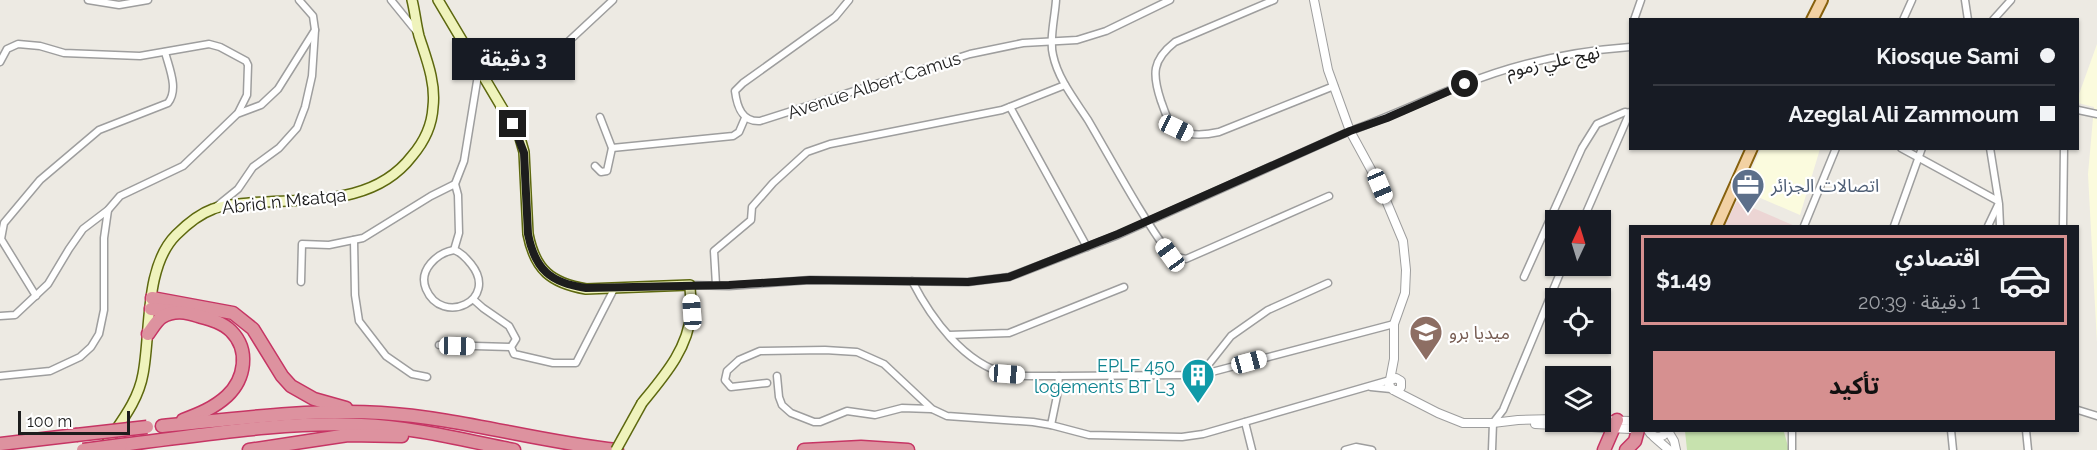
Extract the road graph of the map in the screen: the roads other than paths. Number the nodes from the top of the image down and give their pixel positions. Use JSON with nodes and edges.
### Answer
{"nodes":[{"id":1,"x":88,"y":0,"type":"edge"},
{"id":2,"x":148,"y":0,"type":"edge"},
{"id":3,"x":299,"y":0,"type":"edge"},
{"id":4,"x":391,"y":0,"type":"edge"},
{"id":5,"x":412,"y":0,"type":"edge"},
{"id":6,"x":438,"y":0,"type":"edge"},
{"id":7,"x":613,"y":0,"type":"edge"},
{"id":8,"x":849,"y":0,"type":"edge"},
{"id":9,"x":1056,"y":0,"type":"edge"},
{"id":10,"x":1170,"y":0,"type":"edge"},
{"id":11,"x":1274,"y":0,"type":"edge"},
{"id":12,"x":1314,"y":0,"type":"edge"},
{"id":13,"x":1641,"y":0,"type":"edge"},
{"id":14,"x":1822,"y":0,"type":"edge"},
{"id":15,"x":1912,"y":0,"type":"edge"},
{"id":16,"x":1965,"y":0,"type":"edge"},
{"id":17,"x":2012,"y":0,"type":"edge"},
{"id":18,"x":1635,"y":18,"type":"edge"},
{"id":19,"x":1813,"y":18,"type":"edge"},
{"id":20,"x":1904,"y":18,"type":"edge"},
{"id":21,"x":1968,"y":18,"type":"edge"},
{"id":22,"x":1995,"y":18,"type":"edge"},
{"id":23,"x":315,"y":30,"type":"junction"},
{"id":24,"x":419,"y":36,"type":"junction"},
{"id":25,"x":1052,"y":43,"type":"junction"},
{"id":26,"x":1629,"y":46,"type":"edge"},
{"id":27,"x":165,"y":52,"type":"junction"},
{"id":28,"x":0,"y":62,"type":"edge"},
{"id":29,"x":479,"y":67,"type":"junction"},
{"id":30,"x":541,"y":67,"type":"dead end"},
{"id":31,"x":1065,"y":85,"type":"junction"},
{"id":32,"x":1334,"y":86,"type":"junction"},
{"id":33,"x":1010,"y":107,"type":"junction"},
{"id":34,"x":2079,"y":110,"type":"edge"},
{"id":35,"x":1629,"y":113,"type":"edge"},
{"id":36,"x":237,"y":114,"type":"junction"},
{"id":37,"x":2097,"y":114,"type":"edge"},
{"id":38,"x":1629,"y":115,"type":"edge"},
{"id":39,"x":600,"y":117,"type":"dead end"},
{"id":40,"x":745,"y":118,"type":"junction"},
{"id":41,"x":1350,"y":131,"type":"junction"},
{"id":42,"x":612,"y":148,"type":"junction"},
{"id":43,"x":1751,"y":150,"type":"edge"},
{"id":44,"x":1835,"y":150,"type":"edge"},
{"id":45,"x":1904,"y":150,"type":"edge"},
{"id":46,"x":1921,"y":150,"type":"edge"},
{"id":47,"x":1990,"y":150,"type":"edge"},
{"id":48,"x":2064,"y":150,"type":"edge"},
{"id":49,"x":1919,"y":159,"type":"junction"},
{"id":50,"x":595,"y":166,"type":"dead end"},
{"id":51,"x":456,"y":184,"type":"junction"},
{"id":52,"x":1329,"y":196,"type":"dead end"},
{"id":53,"x":1998,"y":202,"type":"junction"},
{"id":54,"x":215,"y":208,"type":"junction"},
{"id":55,"x":108,"y":210,"type":"junction"},
{"id":56,"x":1587,"y":210,"type":"edge"},
{"id":57,"x":2,"y":222,"type":"edge"},
{"id":58,"x":1146,"y":222,"type":"junction"},
{"id":59,"x":1717,"y":225,"type":"edge"},
{"id":60,"x":1804,"y":225,"type":"edge"},
{"id":61,"x":1894,"y":225,"type":"edge"},
{"id":62,"x":1988,"y":225,"type":"edge"},
{"id":63,"x":2000,"y":225,"type":"edge"},
{"id":64,"x":2063,"y":225,"type":"edge"},
{"id":65,"x":354,"y":240,"type":"junction"},
{"id":66,"x":1087,"y":247,"type":"junction"},
{"id":67,"x":454,"y":250,"type":"junction"},
{"id":68,"x":1559,"y":276,"type":"edge"},
{"id":69,"x":1524,"y":277,"type":"dead end"},
{"id":70,"x":912,"y":281,"type":"junction"},
{"id":71,"x":301,"y":282,"type":"dead end"},
{"id":72,"x":1328,"y":283,"type":"dead end"},
{"id":73,"x":690,"y":285,"type":"junction"},
{"id":74,"x":717,"y":285,"type":"junction"},
{"id":75,"x":615,"y":287,"type":"junction"},
{"id":76,"x":1124,"y":287,"type":"dead end"},
{"id":77,"x":36,"y":296,"type":"junction"},
{"id":78,"x":474,"y":300,"type":"junction"},
{"id":79,"x":151,"y":303,"type":"junction"},
{"id":80,"x":177,"y":312,"type":"junction"},
{"id":81,"x":0,"y":316,"type":"edge"},
{"id":82,"x":1394,"y":324,"type":"junction"},
{"id":83,"x":147,"y":334,"type":"junction"},
{"id":84,"x":949,"y":335,"type":"junction"},
{"id":85,"x":439,"y":345,"type":"dead end"},
{"id":86,"x":511,"y":347,"type":"junction"},
{"id":87,"x":1201,"y":374,"type":"junction"},
{"id":88,"x":0,"y":376,"type":"edge"},
{"id":89,"x":777,"y":376,"type":"dead end"},
{"id":90,"x":1059,"y":376,"type":"junction"},
{"id":91,"x":427,"y":377,"type":"dead end"},
{"id":92,"x":767,"y":383,"type":"dead end"},
{"id":93,"x":1395,"y":384,"type":"junction"},
{"id":94,"x":932,"y":409,"type":"junction"},
{"id":95,"x":2079,"y":410,"type":"edge"},
{"id":96,"x":380,"y":413,"type":"junction"},
{"id":97,"x":2097,"y":416,"type":"edge"},
{"id":98,"x":1545,"y":419,"type":"edge"},
{"id":99,"x":1506,"y":421,"type":"junction"},
{"id":100,"x":1629,"y":421,"type":"edge"},
{"id":101,"x":1245,"y":422,"type":"junction"},
{"id":102,"x":1493,"y":423,"type":"junction"},
{"id":103,"x":1611,"y":423,"type":"edge"},
{"id":104,"x":1616,"y":424,"type":"junction"},
{"id":105,"x":1051,"y":425,"type":"junction"},
{"id":106,"x":162,"y":426,"type":"junction"},
{"id":107,"x":1629,"y":429,"type":"edge"},
{"id":108,"x":1644,"y":432,"type":"edge"},
{"id":109,"x":1667,"y":432,"type":"edge"},
{"id":110,"x":1669,"y":432,"type":"edge"},
{"id":111,"x":1792,"y":432,"type":"edge"},
{"id":112,"x":1951,"y":432,"type":"edge"},
{"id":113,"x":2026,"y":432,"type":"edge"},
{"id":114,"x":445,"y":436,"type":"junction"},
{"id":115,"x":0,"y":444,"type":"edge"},
{"id":116,"x":82,"y":450,"type":"edge"},
{"id":117,"x":102,"y":450,"type":"edge"},
{"id":118,"x":249,"y":450,"type":"edge"},
{"id":119,"x":514,"y":450,"type":"edge"},
{"id":120,"x":616,"y":450,"type":"edge"},
{"id":121,"x":804,"y":450,"type":"edge"},
{"id":122,"x":908,"y":450,"type":"edge"},
{"id":123,"x":1252,"y":450,"type":"edge"},
{"id":124,"x":1345,"y":450,"type":"edge"},
{"id":125,"x":1372,"y":450,"type":"edge"},
{"id":126,"x":1492,"y":450,"type":"edge"},
{"id":127,"x":1604,"y":450,"type":"edge"},
{"id":128,"x":1626,"y":450,"type":"edge"},
{"id":129,"x":1669,"y":450,"type":"edge"},
{"id":130,"x":1676,"y":450,"type":"edge"},
{"id":131,"x":1792,"y":450,"type":"edge"},
{"id":132,"x":1953,"y":450,"type":"edge"},
{"id":133,"x":2028,"y":450,"type":"edge"}],
"edges":[{"from":1,"to":2,"type":"street"},
{"from":3,"to":23,"type":"street"},
{"from":4,"to":24,"type":"street"},
{"from":5,"to":24,"type":"main road","name":"Abrid n Mɛatqa"},
{"from":6,"to":29,"type":"main road"},
{"from":7,"to":30,"type":"street"},
{"from":8,"to":40,"type":"street"},
{"from":9,"to":25,"type":"street"},
{"from":10,"to":25,"type":"street","name":"Avenue Albert Camus"},
{"from":11,"to":32,"type":"street"},
{"from":12,"to":32,"type":"street"},
{"from":13,"to":18,"type":"street"},
{"from":14,"to":19,"type":"main road"},
{"from":15,"to":20,"type":"street"},
{"from":16,"to":21,"type":"street"},
{"from":17,"to":22,"type":"street"},
{"from":23,"to":36,"type":"street"},
{"from":23,"to":54,"type":"street"},
{"from":24,"to":54,"type":"main road","name":"Abrid n Mɛatqa"},
{"from":25,"to":31,"type":"street"},
{"from":25,"to":40,"type":"street","name":"Avenue Albert Camus"},
{"from":26,"to":41,"type":"street","name":"نهج علي زموم"},
{"from":27,"to":28,"type":"street"},
{"from":27,"to":36,"type":"street"},
{"from":27,"to":57,"type":"street"},
{"from":29,"to":51,"type":"street"},
{"from":29,"to":75,"type":"main road"},
{"from":31,"to":33,"type":"street"},
{"from":31,"to":58,"type":"street"},
{"from":32,"to":41,"type":"street"},
{"from":33,"to":66,"type":"street"},
{"from":33,"to":74,"type":"street"},
{"from":34,"to":37,"type":"street"},
{"from":35,"to":69,"type":"street"},
{"from":36,"to":55,"type":"street"},
{"from":38,"to":56,"type":"street"},
{"from":39,"to":42,"type":"street"},
{"from":40,"to":42,"type":"street"},
{"from":41,"to":58,"type":"street","name":"نهج علي زموم"},
{"from":41,"to":82,"type":"street"},
{"from":42,"to":50,"type":"street"},
{"from":43,"to":59,"type":"main road"},
{"from":44,"to":60,"type":"street"},
{"from":45,"to":49,"type":"street"},
{"from":46,"to":49,"type":"street"},
{"from":47,"to":53,"type":"street"},
{"from":48,"to":64,"type":"street"},
{"from":49,"to":53,"type":"street"},
{"from":49,"to":61,"type":"street"},
{"from":51,"to":65,"type":"street"},
{"from":51,"to":67,"type":"street"},
{"from":52,"to":58,"type":"street"},
{"from":53,"to":62,"type":"street"},
{"from":53,"to":63,"type":"street"},
{"from":54,"to":79,"type":"main road","name":"Abrid n Mɛatqa"},
{"from":55,"to":77,"type":"street"},
{"from":55,"to":88,"type":"street"},
{"from":57,"to":77,"type":"street"},
{"from":58,"to":66,"type":"street","name":"نهج علي زموم"},
{"from":65,"to":71,"type":"street"},
{"from":65,"to":91,"type":"street"},
{"from":66,"to":70,"type":"street","name":"نهج علي زموم"},
{"from":67,"to":78,"type":"street"},
{"from":67,"to":78,"type":"street"},
{"from":68,"to":102,"type":"street"},
{"from":70,"to":74,"type":"street","name":"نهج علي زموم"},
{"from":70,"to":84,"type":"street"},
{"from":72,"to":87,"type":"street"},
{"from":73,"to":74,"type":"street","name":"نهج علي زموم"},
{"from":73,"to":75,"type":"main road"},
{"from":73,"to":120,"type":"main road","bridge":true},
{"from":75,"to":86,"type":"street"},
{"from":76,"to":84,"type":"street"},
{"from":77,"to":81,"type":"street"},
{"from":78,"to":86,"type":"street"},
{"from":79,"to":80,"type":"highway"},
{"from":79,"to":83,"type":"main road","name":"Abrid n Mɛatqa"},
{"from":79,"to":96,"type":"highway"},
{"from":80,"to":83,"type":"highway"},
{"from":80,"to":106,"type":"highway"},
{"from":82,"to":87,"type":"street"},
{"from":82,"to":93,"type":"street"},
{"from":83,"to":117,"type":"main road","name":"Abrid n Mɛatqa"},
{"from":84,"to":90,"type":"street"},
{"from":85,"to":86,"type":"street"},
{"from":87,"to":90,"type":"street"},
{"from":89,"to":94,"type":"street"},
{"from":90,"to":105,"type":"street"},
{"from":92,"to":94,"type":"street"},
{"from":93,"to":101,"type":"street"},
{"from":93,"to":102,"type":"street"},
{"from":94,"to":105,"type":"street"},
{"from":95,"to":97,"type":"street"},
{"from":96,"to":106,"type":"highway"},
{"from":96,"to":120,"type":"highway"},
{"from":98,"to":99,"type":"street"},
{"from":99,"to":102,"type":"street"},
{"from":99,"to":104,"type":"street"},
{"from":100,"to":104,"type":"street"},
{"from":101,"to":105,"type":"street"},
{"from":101,"to":123,"type":"street"},
{"from":102,"to":126,"type":"street"},
{"from":103,"to":104,"type":"street"},
{"from":104,"to":107,"type":"street"},
{"from":104,"to":127,"type":"highway"},
{"from":106,"to":115,"type":"highway","bridge":true},
{"from":108,"to":109,"type":"street"},
{"from":108,"to":128,"type":"highway"},
{"from":108,"to":129,"type":"street"},
{"from":110,"to":130,"type":"street"},
{"from":111,"to":131,"type":"street"},
{"from":112,"to":132,"type":"street"},
{"from":113,"to":133,"type":"street"},
{"from":114,"to":116,"type":"highway","bridge":true},
{"from":114,"to":118,"type":"highway"},
{"from":114,"to":119,"type":"highway"},
{"from":121,"to":122,"type":"highway"},
{"from":124,"to":125,"type":"street"}]}
